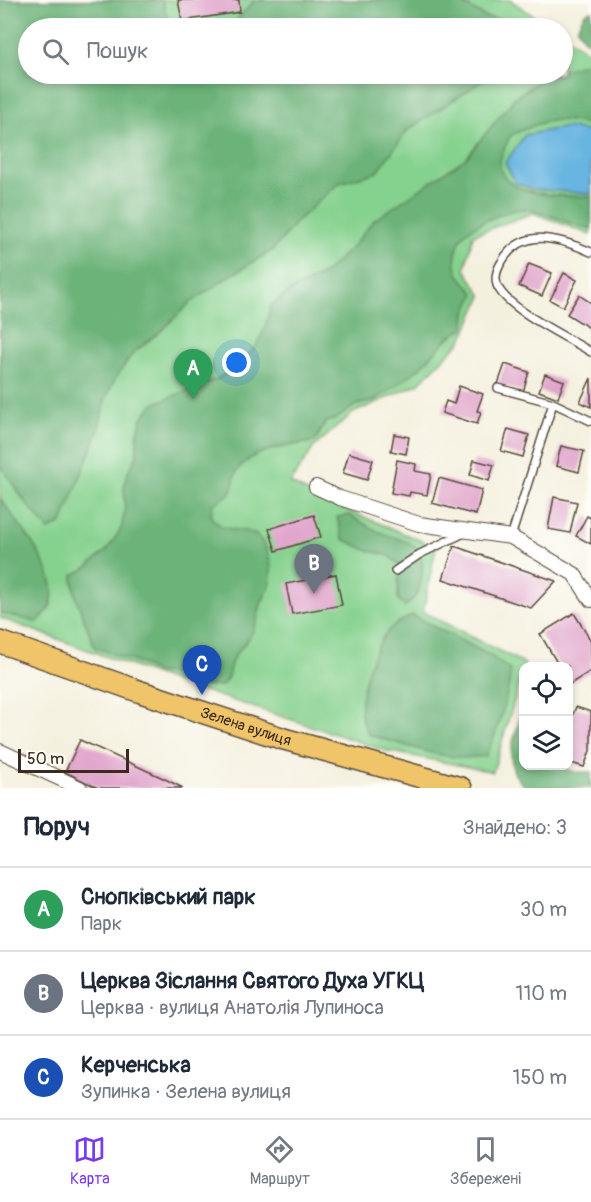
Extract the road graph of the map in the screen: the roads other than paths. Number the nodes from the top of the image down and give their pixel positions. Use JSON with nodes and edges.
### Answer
{"nodes":[{"id":1,"x":591,"y":252,"type":"edge"},
{"id":2,"x":591,"y":352,"type":"edge"},
{"id":3,"x":498,"y":388,"type":"dead end"},
{"id":4,"x":553,"y":403,"type":"junction"},
{"id":5,"x":591,"y":421,"type":"edge"},
{"id":6,"x":316,"y":487,"type":"dead end"},
{"id":7,"x":467,"y":532,"type":"junction"},
{"id":8,"x":511,"y":537,"type":"junction"},
{"id":9,"x":395,"y":571,"type":"dead end"},
{"id":10,"x":591,"y":600,"type":"edge"},
{"id":11,"x":0,"y":642,"type":"edge"},
{"id":12,"x":0,"y":752,"type":"edge"},
{"id":13,"x":56,"y":783,"type":"edge"},
{"id":14,"x":80,"y":788,"type":"edge"},
{"id":15,"x":461,"y":788,"type":"edge"}],
"edges":[{"from":1,"to":2,"type":"lane"},
{"from":3,"to":4,"type":"lane"},
{"from":4,"to":5,"type":"lane"},
{"from":4,"to":8,"type":"lane"},
{"from":6,"to":7,"type":"street"},
{"from":7,"to":8,"type":"street"},
{"from":7,"to":9,"type":"lane"},
{"from":8,"to":10,"type":"street"},
{"from":11,"to":15,"type":"main road","name":"Зелена вулиця"},
{"from":12,"to":13,"type":"street"},
{"from":13,"to":14,"type":"street"}]}
